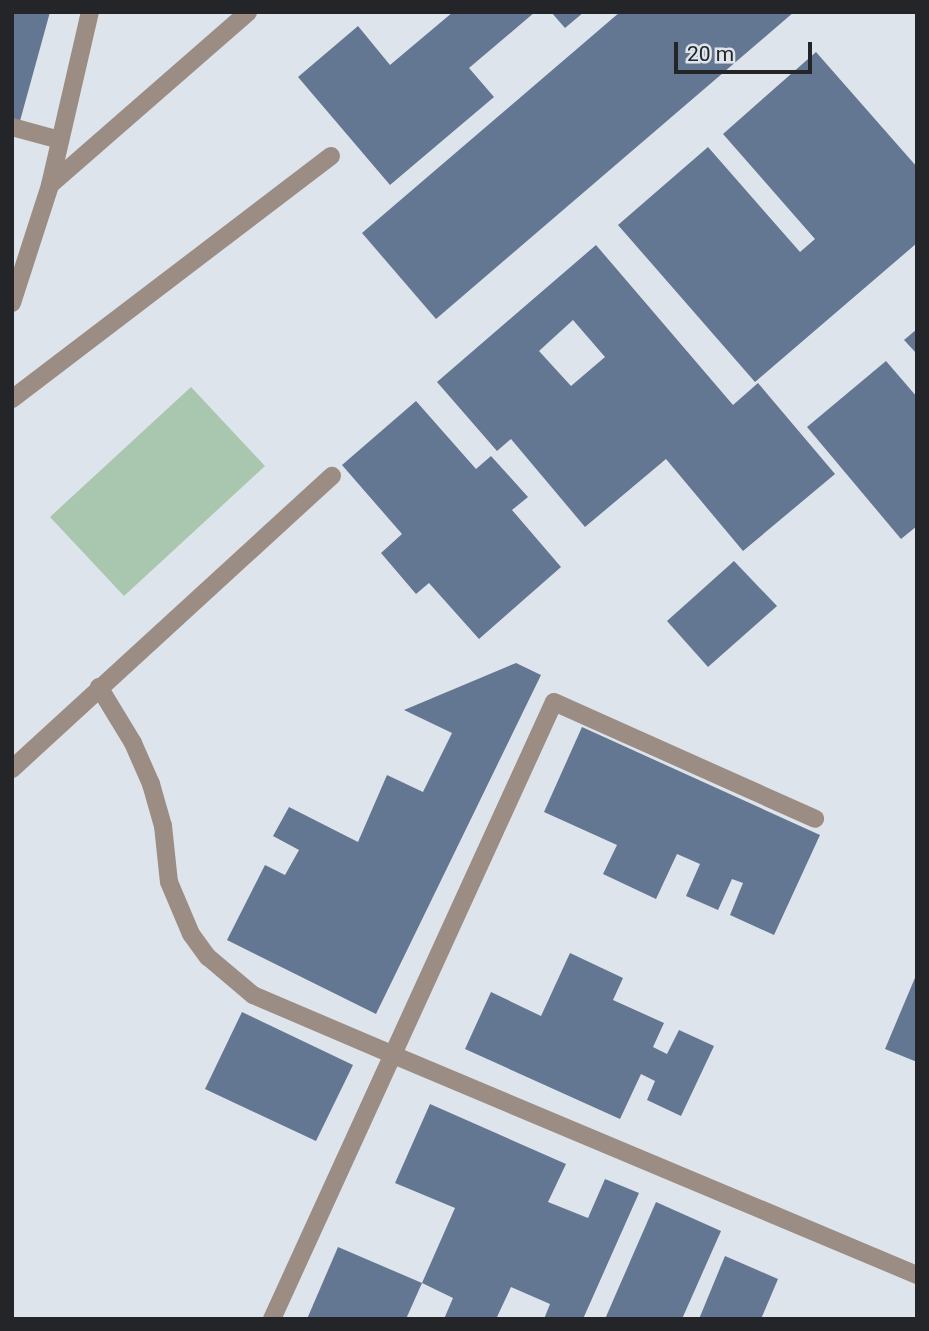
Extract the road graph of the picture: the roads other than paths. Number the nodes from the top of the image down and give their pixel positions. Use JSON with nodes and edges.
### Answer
{"nodes":[{"id":1,"x":90,"y":12,"type":"edge"},
{"id":2,"x":248,"y":12,"type":"edge"},
{"id":3,"x":12,"y":127,"type":"edge"},
{"id":4,"x":60,"y":140,"type":"junction"},
{"id":5,"x":331,"y":156,"type":"dead end"},
{"id":6,"x":50,"y":185,"type":"junction"},
{"id":7,"x":12,"y":303,"type":"edge"},
{"id":8,"x":12,"y":398,"type":"edge"},
{"id":9,"x":332,"y":476,"type":"dead end"},
{"id":10,"x":99,"y":687,"type":"junction"},
{"id":11,"x":12,"y":769,"type":"edge"},
{"id":12,"x":815,"y":820,"type":"dead end"},
{"id":13,"x":391,"y":1054,"type":"junction"},
{"id":14,"x":917,"y":1275,"type":"edge"},
{"id":15,"x":272,"y":1319,"type":"edge"}],
"edges":[{"from":1,"to":4,"type":"street"},
{"from":2,"to":6,"type":"street"},
{"from":3,"to":4,"type":"street"},
{"from":4,"to":6,"type":"street"},
{"from":5,"to":8,"type":"street"},
{"from":6,"to":7,"type":"street"},
{"from":9,"to":10,"type":"street"},
{"from":10,"to":11,"type":"street"},
{"from":10,"to":13,"type":"street"},
{"from":12,"to":13,"type":"street"},
{"from":13,"to":14,"type":"street"},
{"from":13,"to":15,"type":"street"}]}
